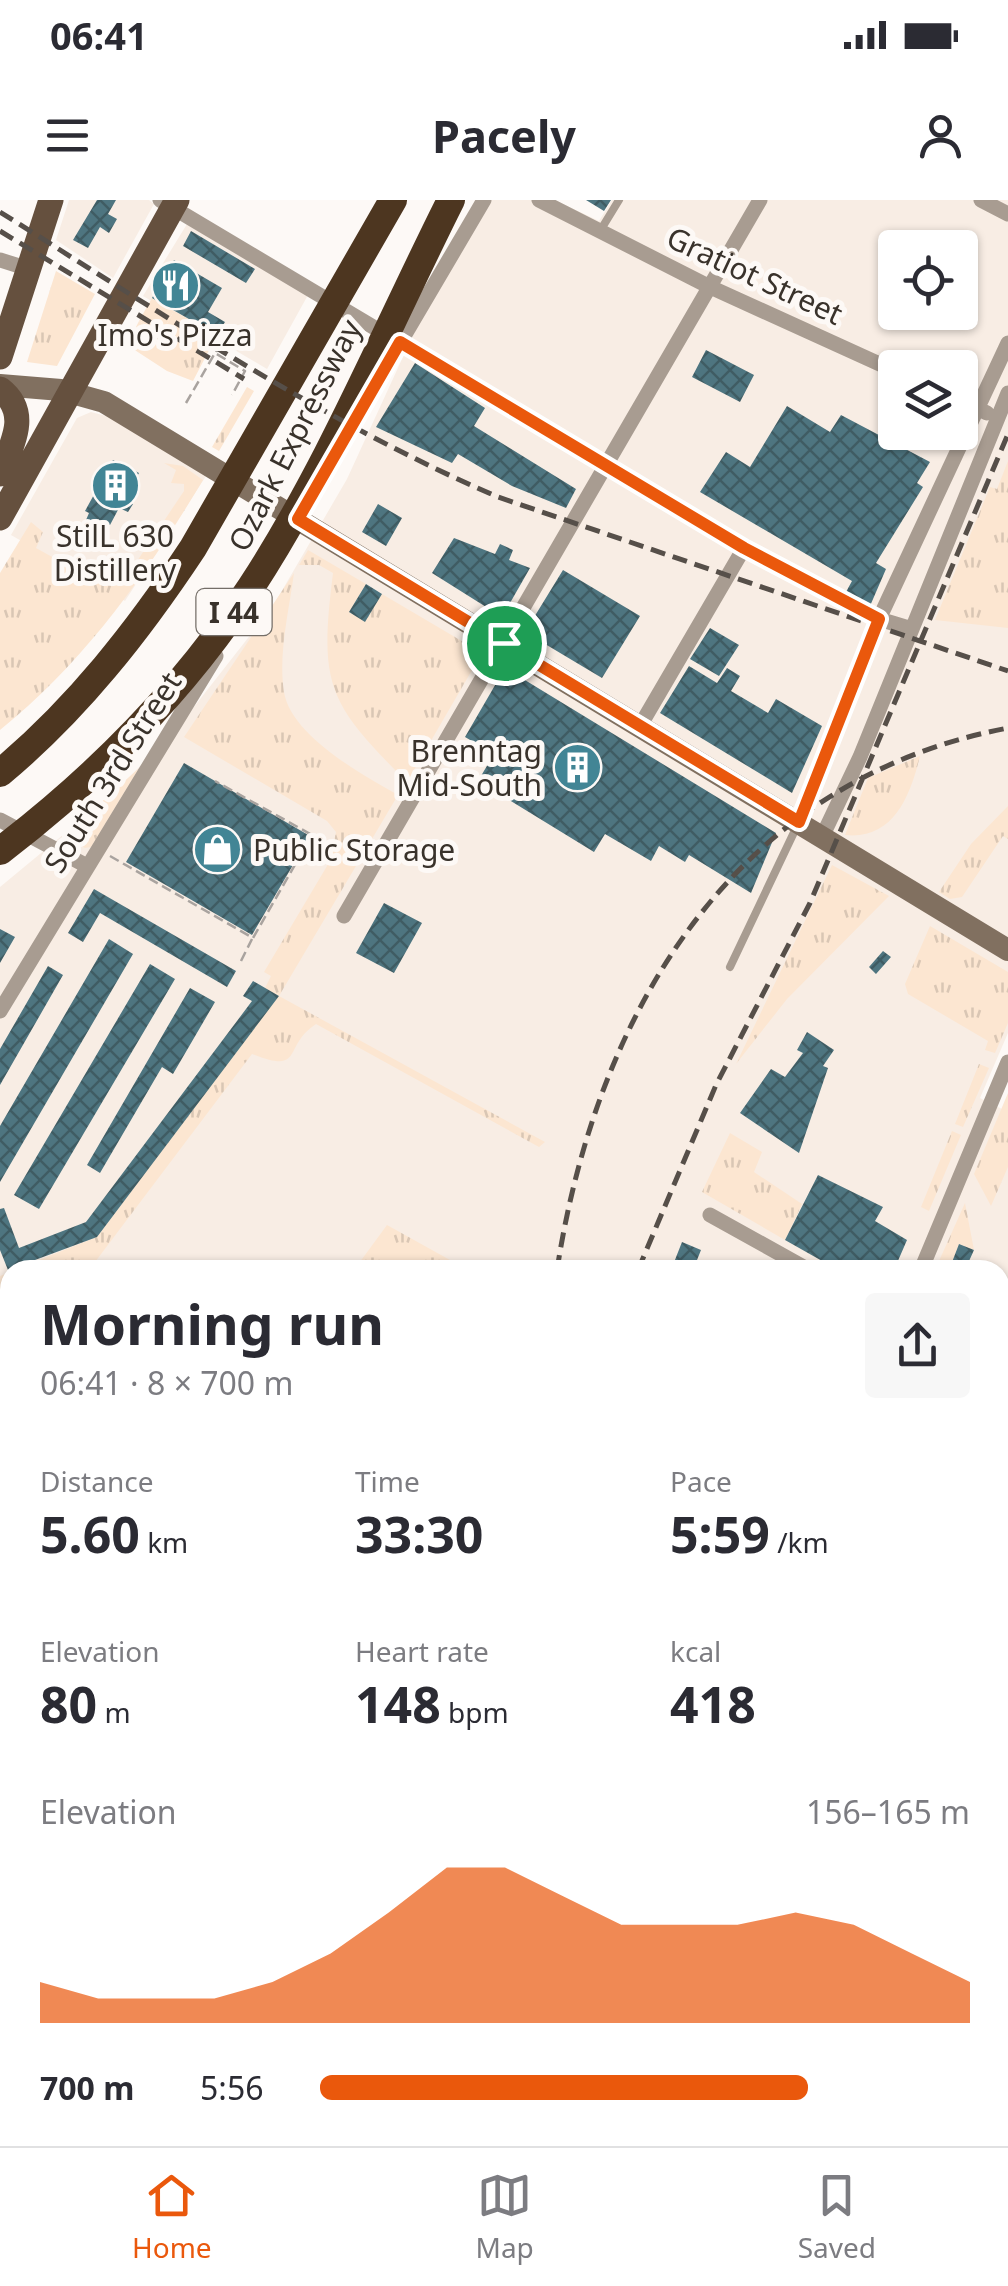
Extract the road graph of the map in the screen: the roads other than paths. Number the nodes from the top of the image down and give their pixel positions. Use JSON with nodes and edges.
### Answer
{"nodes":[{"id":1,"x":51,"y":200,"type":"edge"},
{"id":2,"x":393,"y":200,"type":"edge"},
{"id":3,"x":451,"y":200,"type":"edge"},
{"id":4,"x":484,"y":200,"type":"edge"},
{"id":5,"x":539,"y":200,"type":"edge"},
{"id":6,"x":619,"y":200,"type":"edge"},
{"id":7,"x":760,"y":200,"type":"edge"},
{"id":8,"x":981,"y":200,"type":"edge"},
{"id":9,"x":170,"y":202,"type":"edge"},
{"id":10,"x":1008,"y":214,"type":"edge"},
{"id":11,"x":600,"y":231,"type":"junction"},
{"id":12,"x":0,"y":260,"type":"edge"},
{"id":13,"x":29,"y":269,"type":"junction"},
{"id":14,"x":708,"y":286,"type":"junction"},
{"id":15,"x":400,"y":342,"type":"junction"},
{"id":16,"x":1008,"y":343,"type":"edge"},
{"id":17,"x":0,"y":357,"type":"edge"},
{"id":18,"x":878,"y":362,"type":"edge"},
{"id":19,"x":0,"y":387,"type":"edge"},
{"id":20,"x":70,"y":392,"type":"junction"},
{"id":21,"x":1008,"y":393,"type":"edge"},
{"id":22,"x":978,"y":408,"type":"joint"},
{"id":23,"x":999,"y":419,"type":"junction"},
{"id":24,"x":958,"y":450,"type":"edge"},
{"id":25,"x":608,"y":466,"type":"junction"},
{"id":26,"x":0,"y":474,"type":"edge"},
{"id":27,"x":0,"y":518,"type":"edge"},
{"id":28,"x":298,"y":519,"type":"junction"},
{"id":29,"x":744,"y":548,"type":"junction"},
{"id":30,"x":879,"y":619,"type":"junction"},
{"id":31,"x":912,"y":629,"type":"junction"},
{"id":32,"x":504,"y":643,"type":"junction"},
{"id":33,"x":81,"y":696,"type":"junction"},
{"id":34,"x":640,"y":726,"type":"junction"},
{"id":35,"x":0,"y":747,"type":"edge"},
{"id":36,"x":0,"y":773,"type":"edge"},
{"id":37,"x":0,"y":820,"type":"edge"},
{"id":38,"x":799,"y":822,"type":"junction"},
{"id":39,"x":822,"y":836,"type":"junction"},
{"id":40,"x":0,"y":851,"type":"edge"},
{"id":41,"x":87,"y":866,"type":"junction"},
{"id":42,"x":344,"y":916,"type":"dead end"},
{"id":43,"x":1008,"y":950,"type":"edge"},
{"id":44,"x":730,"y":968,"type":"dead end"},
{"id":45,"x":0,"y":1011,"type":"edge"},
{"id":46,"x":1008,"y":1062,"type":"edge"},
{"id":47,"x":710,"y":1215,"type":"dead end"},
{"id":48,"x":790,"y":1260,"type":"edge"},
{"id":49,"x":926,"y":1260,"type":"edge"}],
"edges":[{"from":1,"to":13,"type":"main road"},
{"from":2,"to":33,"type":"highway","name":"Ozark Expressway","number":"I 44"},
{"from":3,"to":40,"type":"highway","name":"Ozark Expressway","number":"I 44"},
{"from":4,"to":15,"type":"street","name":"South 3rd Street"},
{"from":5,"to":11,"type":"street","name":"Gratiot Street"},
{"from":6,"to":11,"type":"lane"},
{"from":7,"to":14,"type":"street"},
{"from":8,"to":10,"type":"street"},
{"from":9,"to":15,"type":"street"},
{"from":9,"to":20,"type":"main road"},
{"from":11,"to":14,"type":"street","name":"Gratiot Street"},
{"from":12,"to":13,"type":"street"},
{"from":13,"to":17,"type":"main road"},
{"from":14,"to":18,"type":"street","name":"Gratiot Street"},
{"from":14,"to":25,"type":"street"},
{"from":15,"to":25,"type":"street"},
{"from":15,"to":28,"type":"street","name":"South 3rd Street"},
{"from":16,"to":22,"type":"street"},
{"from":19,"to":20,"type":"street"},
{"from":19,"to":26,"type":"main road"},
{"from":20,"to":27,"type":"main road"},
{"from":20,"to":28,"type":"street"},
{"from":21,"to":23,"type":"street"},
{"from":22,"to":23,"type":"street"},
{"from":23,"to":31,"type":"street"},
{"from":24,"to":30,"type":"street"},
{"from":25,"to":29,"type":"street"},
{"from":25,"to":32,"type":"street"},
{"from":28,"to":32,"type":"street"},
{"from":28,"to":41,"type":"street","name":"South 3rd Street"},
{"from":29,"to":30,"type":"street"},
{"from":29,"to":34,"type":"street"},
{"from":30,"to":31,"type":"street"},
{"from":30,"to":38,"type":"street"},
{"from":31,"to":39,"type":"street"},
{"from":32,"to":34,"type":"street"},
{"from":32,"to":42,"type":"street"},
{"from":33,"to":35,"type":"highway"},
{"from":33,"to":36,"type":"highway","name":"Ozark Expressway","number":"I 44"},
{"from":34,"to":38,"type":"street"},
{"from":37,"to":41,"type":"street"},
{"from":38,"to":39,"type":"street"},
{"from":38,"to":44,"type":"lane"},
{"from":39,"to":43,"type":"street"},
{"from":41,"to":45,"type":"street","name":"South 3rd Street"},
{"from":46,"to":49,"type":"street"},
{"from":47,"to":48,"type":"street"}]}
